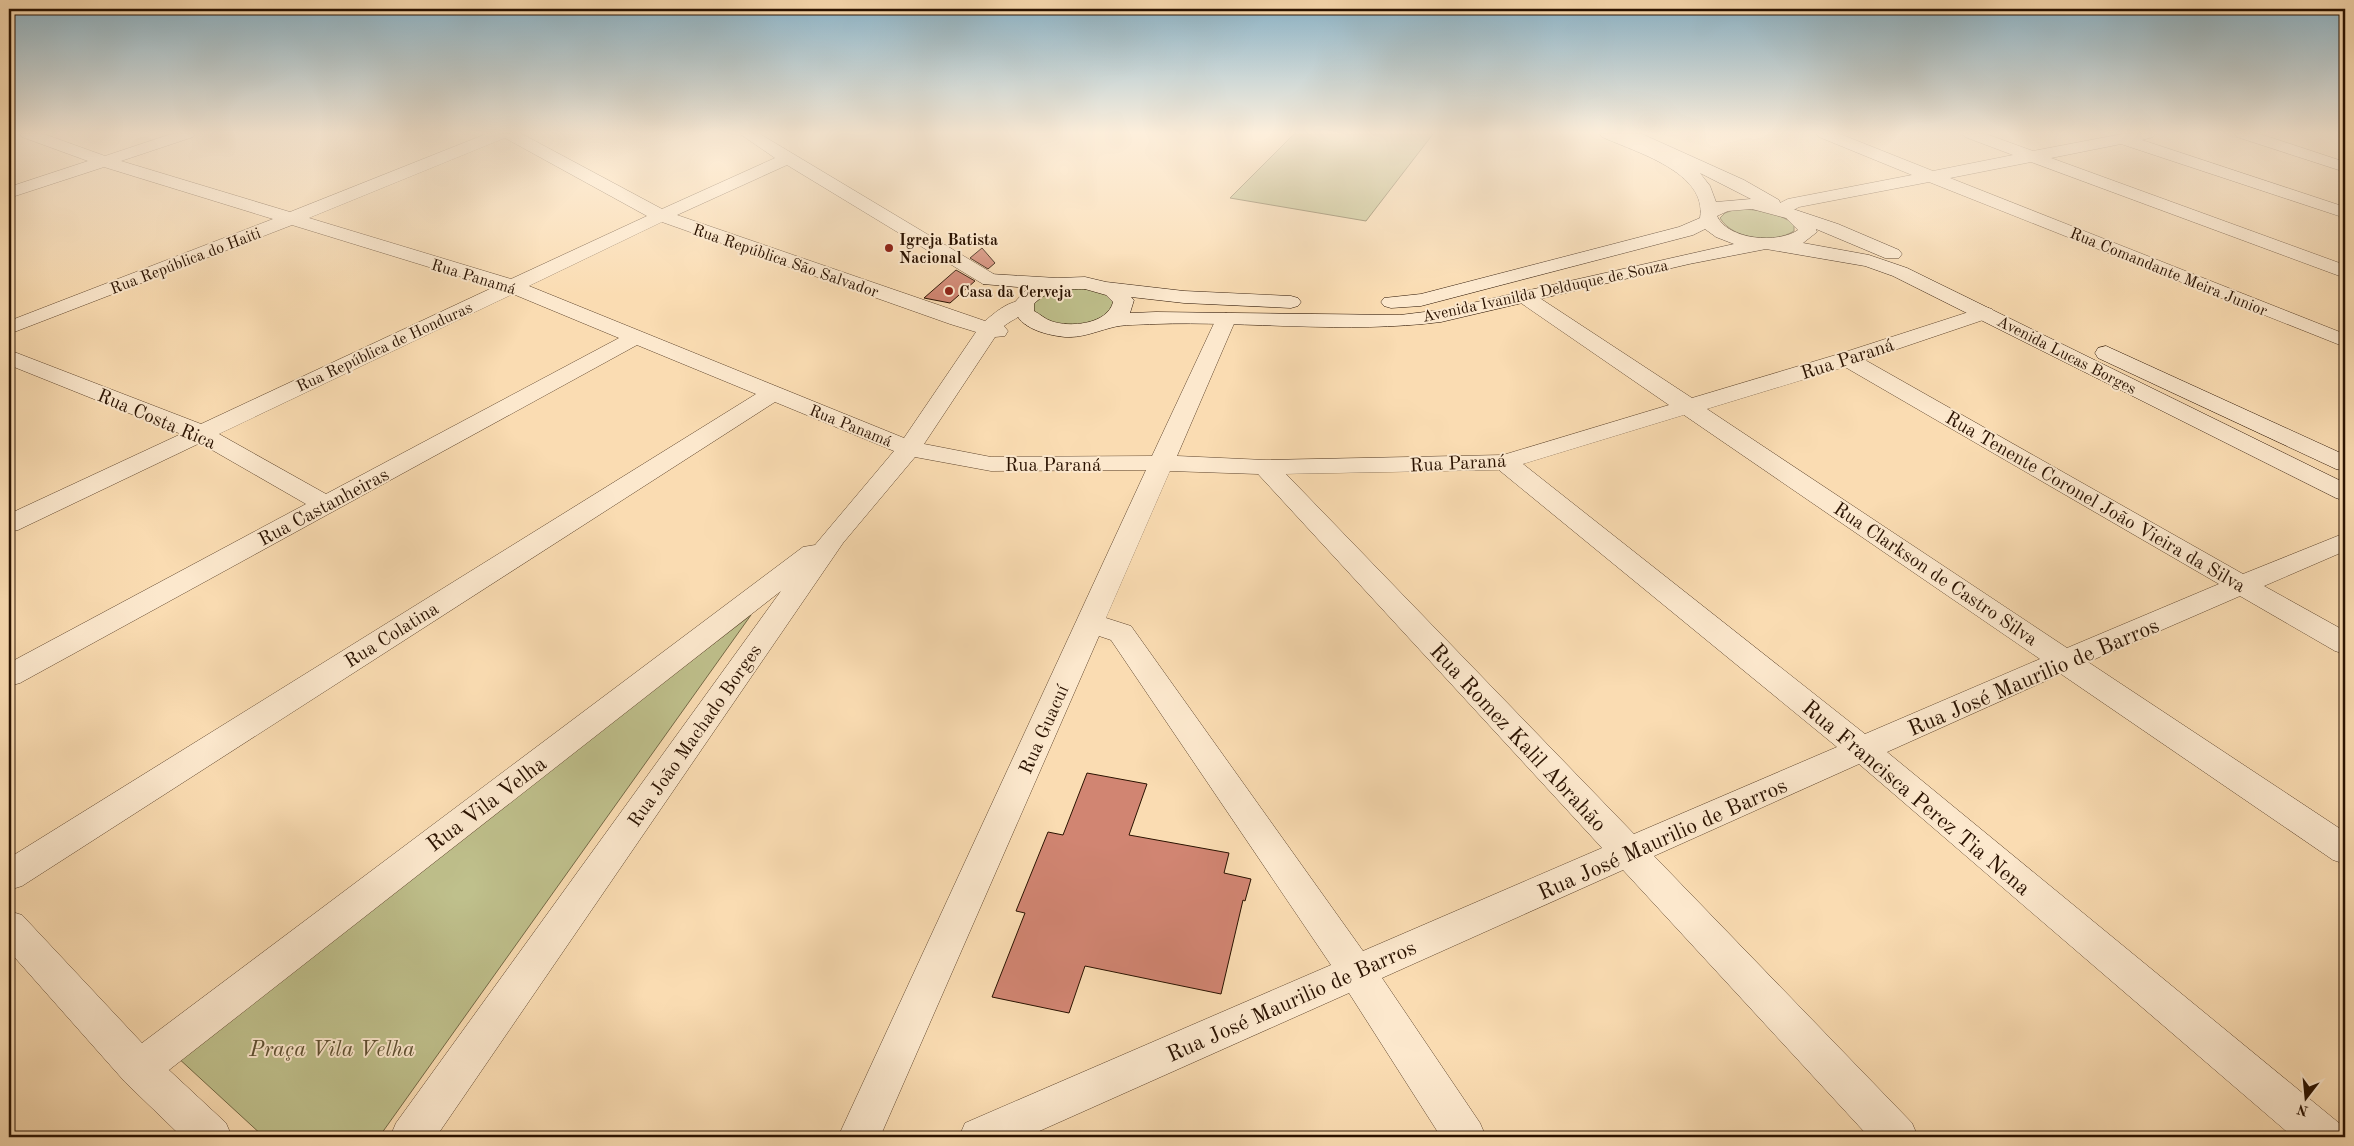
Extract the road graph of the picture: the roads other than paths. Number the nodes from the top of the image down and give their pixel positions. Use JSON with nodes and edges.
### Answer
{"nodes":[{"id":1,"x":26,"y":187,"type":"edge"},
{"id":2,"x":188,"y":187,"type":"edge"},
{"id":3,"x":368,"y":187,"type":"edge"},
{"id":4,"x":608,"y":187,"type":"edge"},
{"id":5,"x":723,"y":187,"type":"edge"},
{"id":6,"x":837,"y":187,"type":"edge"},
{"id":7,"x":1701,"y":187,"type":"edge"},
{"id":8,"x":1745,"y":187,"type":"edge"},
{"id":9,"x":1872,"y":187,"type":"edge"},
{"id":10,"x":1958,"y":187,"type":"edge"},
{"id":11,"x":2115,"y":187,"type":"edge"},
{"id":12,"x":2269,"y":187,"type":"edge"},
{"id":13,"x":9,"y":193,"type":"edge"},
{"id":14,"x":2345,"y":213,"type":"edge"},
{"id":15,"x":1789,"y":214,"type":"junction"},
{"id":16,"x":661,"y":216,"type":"junction"},
{"id":17,"x":1710,"y":216,"type":"junction"},
{"id":18,"x":290,"y":219,"type":"junction"},
{"id":19,"x":1772,"y":244,"type":"junction"},
{"id":20,"x":2345,"y":272,"type":"edge"},
{"id":21,"x":990,"y":280,"type":"junction"},
{"id":22,"x":1058,"y":284,"type":"junction"},
{"id":23,"x":512,"y":286,"type":"junction"},
{"id":24,"x":1108,"y":288,"type":"junction"},
{"id":25,"x":1525,"y":297,"type":"junction"},
{"id":26,"x":1023,"y":304,"type":"junction"},
{"id":27,"x":1985,"y":313,"type":"junction"},
{"id":28,"x":1226,"y":319,"type":"junction"},
{"id":29,"x":1112,"y":321,"type":"junction"},
{"id":30,"x":1040,"y":325,"type":"junction"},
{"id":31,"x":9,"y":328,"type":"edge"},
{"id":32,"x":990,"y":333,"type":"junction"},
{"id":33,"x":638,"y":336,"type":"junction"},
{"id":34,"x":2345,"y":341,"type":"edge"},
{"id":35,"x":9,"y":357,"type":"edge"},
{"id":36,"x":1847,"y":359,"type":"junction"},
{"id":37,"x":774,"y":393,"type":"junction"},
{"id":38,"x":1690,"y":406,"type":"junction"},
{"id":39,"x":200,"y":433,"type":"junction"},
{"id":40,"x":909,"y":448,"type":"junction"},
{"id":41,"x":1505,"y":462,"type":"junction"},
{"id":42,"x":1162,"y":463,"type":"junction"},
{"id":43,"x":2345,"y":464,"type":"edge"},
{"id":44,"x":1265,"y":467,"type":"junction"},
{"id":45,"x":2345,"y":493,"type":"edge"},
{"id":46,"x":326,"y":505,"type":"junction"},
{"id":47,"x":9,"y":524,"type":"edge"},
{"id":48,"x":834,"y":537,"type":"junction"},
{"id":49,"x":2345,"y":541,"type":"edge"},
{"id":50,"x":2244,"y":586,"type":"junction"},
{"id":51,"x":1091,"y":623,"type":"junction"},
{"id":52,"x":2345,"y":644,"type":"edge"},
{"id":53,"x":2065,"y":660,"type":"junction"},
{"id":54,"x":9,"y":676,"type":"edge"},
{"id":55,"x":1863,"y":750,"type":"junction"},
{"id":56,"x":2345,"y":850,"type":"edge"},
{"id":57,"x":1629,"y":853,"type":"junction"},
{"id":58,"x":9,"y":876,"type":"edge"},
{"id":59,"x":9,"y":926,"type":"edge"},
{"id":60,"x":1356,"y":971,"type":"junction"},
{"id":61,"x":139,"y":1069,"type":"junction"},
{"id":62,"x":1029,"y":1127,"type":"edge"},
{"id":63,"x":210,"y":1137,"type":"edge"},
{"id":64,"x":410,"y":1137,"type":"edge"},
{"id":65,"x":859,"y":1137,"type":"edge"},
{"id":66,"x":980,"y":1137,"type":"edge"},
{"id":67,"x":1465,"y":1137,"type":"edge"},
{"id":68,"x":1897,"y":1137,"type":"edge"},
{"id":69,"x":2324,"y":1137,"type":"edge"}],
"edges":[{"from":1,"to":13,"type":"street"},
{"from":2,"to":18,"type":"street","name":"Rua Panamá"},
{"from":3,"to":18,"type":"street","name":"Rua República do Haiti"},
{"from":4,"to":16,"type":"street","name":"Rua República São Salvador"},
{"from":5,"to":16,"type":"street","name":"Rua República de Honduras"},
{"from":6,"to":21,"type":"street"},
{"from":7,"to":17,"type":"street"},
{"from":8,"to":15,"type":"street","name":"Avenida Lucas Borges"},
{"from":9,"to":15,"type":"street"},
{"from":10,"to":34,"type":"street","name":"Rua Comandante Meira Junior"},
{"from":11,"to":20,"type":"street"},
{"from":12,"to":14,"type":"street"},
{"from":15,"to":17,"type":"street","name":"Avenida Ivanilda Delduque de Souza"},
{"from":15,"to":19,"type":"street","name":"Avenida Ivanilda Delduque de Souza"},
{"from":15,"to":43,"type":"street","name":"Avenida Lucas Borges"},
{"from":16,"to":23,"type":"street","name":"Rua República de Honduras"},
{"from":16,"to":32,"type":"street","name":"Rua República São Salvador"},
{"from":17,"to":19,"type":"street","name":"Avenida Lucas Borges"},
{"from":17,"to":24,"type":"street","name":"Avenida Ivanilda Delduque de Souza"},
{"from":18,"to":23,"type":"street","name":"Rua Panamá"},
{"from":18,"to":31,"type":"street","name":"Rua República do Haiti"},
{"from":19,"to":25,"type":"street","name":"Avenida Ivanilda Delduque de Souza"},
{"from":19,"to":27,"type":"street","name":"Avenida Lucas Borges"},
{"from":21,"to":22,"type":"street"},
{"from":21,"to":26,"type":"street"},
{"from":22,"to":24,"type":"street","name":"Avenida Ivanilda Delduque de Souza"},
{"from":22,"to":26,"type":"street","name":"Rua João Machado Borges"},
{"from":23,"to":33,"type":"street","name":"Rua Panamá"},
{"from":23,"to":39,"type":"street","name":"Rua República de Honduras"},
{"from":24,"to":29,"type":"street"},
{"from":25,"to":28,"type":"street","name":"Avenida Ivanilda Delduque de Souza"},
{"from":25,"to":38,"type":"street","name":"Rua Clarkson de Castro Silva"},
{"from":26,"to":30,"type":"street"},
{"from":26,"to":32,"type":"street","name":"Rua João Machado Borges"},
{"from":27,"to":36,"type":"street","name":"Rua Paraná"},
{"from":27,"to":45,"type":"street","name":"Avenida Lucas Borges"},
{"from":28,"to":29,"type":"street","name":"Avenida Ivanilda Delduque de Souza"},
{"from":28,"to":42,"type":"street","name":"Rua Guacuí"},
{"from":29,"to":30,"type":"street","name":"Avenida Ivanilda Delduque de Souza"},
{"from":30,"to":32,"type":"street"},
{"from":32,"to":40,"type":"street","name":"Rua João Machado Borges"},
{"from":33,"to":37,"type":"street","name":"Rua Panamá"},
{"from":33,"to":46,"type":"street","name":"Rua Castanheiras"},
{"from":35,"to":39,"type":"street","name":"Rua Costa Rica"},
{"from":36,"to":38,"type":"street","name":"Rua Paraná"},
{"from":36,"to":50,"type":"street","name":"Rua Tenente Coronel João Vieira da Silva"},
{"from":37,"to":40,"type":"street","name":"Rua Panamá"},
{"from":37,"to":58,"type":"street","name":"Rua Colatina"},
{"from":38,"to":41,"type":"street","name":"Rua Paraná"},
{"from":38,"to":53,"type":"street","name":"Rua Clarkson de Castro Silva"},
{"from":39,"to":46,"type":"street","name":"Rua Costa Rica"},
{"from":39,"to":47,"type":"street","name":"Rua República de Honduras"},
{"from":40,"to":42,"type":"street","name":"Rua Paraná"},
{"from":40,"to":48,"type":"street","name":"Rua João Machado Borges"},
{"from":41,"to":44,"type":"street","name":"Rua Paraná"},
{"from":41,"to":55,"type":"street","name":"Rua Francisca Perez Tia Nena"},
{"from":42,"to":44,"type":"street","name":"Rua Paraná"},
{"from":42,"to":51,"type":"street","name":"Rua Guacuí"},
{"from":44,"to":57,"type":"street","name":"Rua Romez Kalil Abrahão"},
{"from":46,"to":54,"type":"street","name":"Rua Castanheiras"},
{"from":48,"to":61,"type":"street","name":"Rua Vila Velha"},
{"from":48,"to":64,"type":"street","name":"Rua João Machado Borges"},
{"from":49,"to":50,"type":"street","name":"Rua José Maurilio de Barros"},
{"from":50,"to":52,"type":"street","name":"Rua Tenente Coronel João Vieira da Silva"},
{"from":50,"to":53,"type":"street","name":"Rua José Maurilio de Barros"},
{"from":51,"to":60,"type":"street"},
{"from":51,"to":65,"type":"street","name":"Rua Guacuí"},
{"from":53,"to":55,"type":"street","name":"Rua José Maurilio de Barros"},
{"from":53,"to":56,"type":"street","name":"Rua Clarkson de Castro Silva"},
{"from":55,"to":57,"type":"street","name":"Rua José Maurilio de Barros"},
{"from":55,"to":69,"type":"street","name":"Rua Francisca Perez Tia Nena"},
{"from":57,"to":60,"type":"street","name":"Rua José Maurilio de Barros"},
{"from":57,"to":68,"type":"street","name":"Rua Romez Kalil Abrahão"},
{"from":59,"to":61,"type":"street"},
{"from":60,"to":62,"type":"street","name":"Rua José Maurilio de Barros"},
{"from":60,"to":67,"type":"street"},
{"from":61,"to":63,"type":"street"},
{"from":62,"to":66,"type":"street","name":"Rua José Maurilio de Barros"}]}
